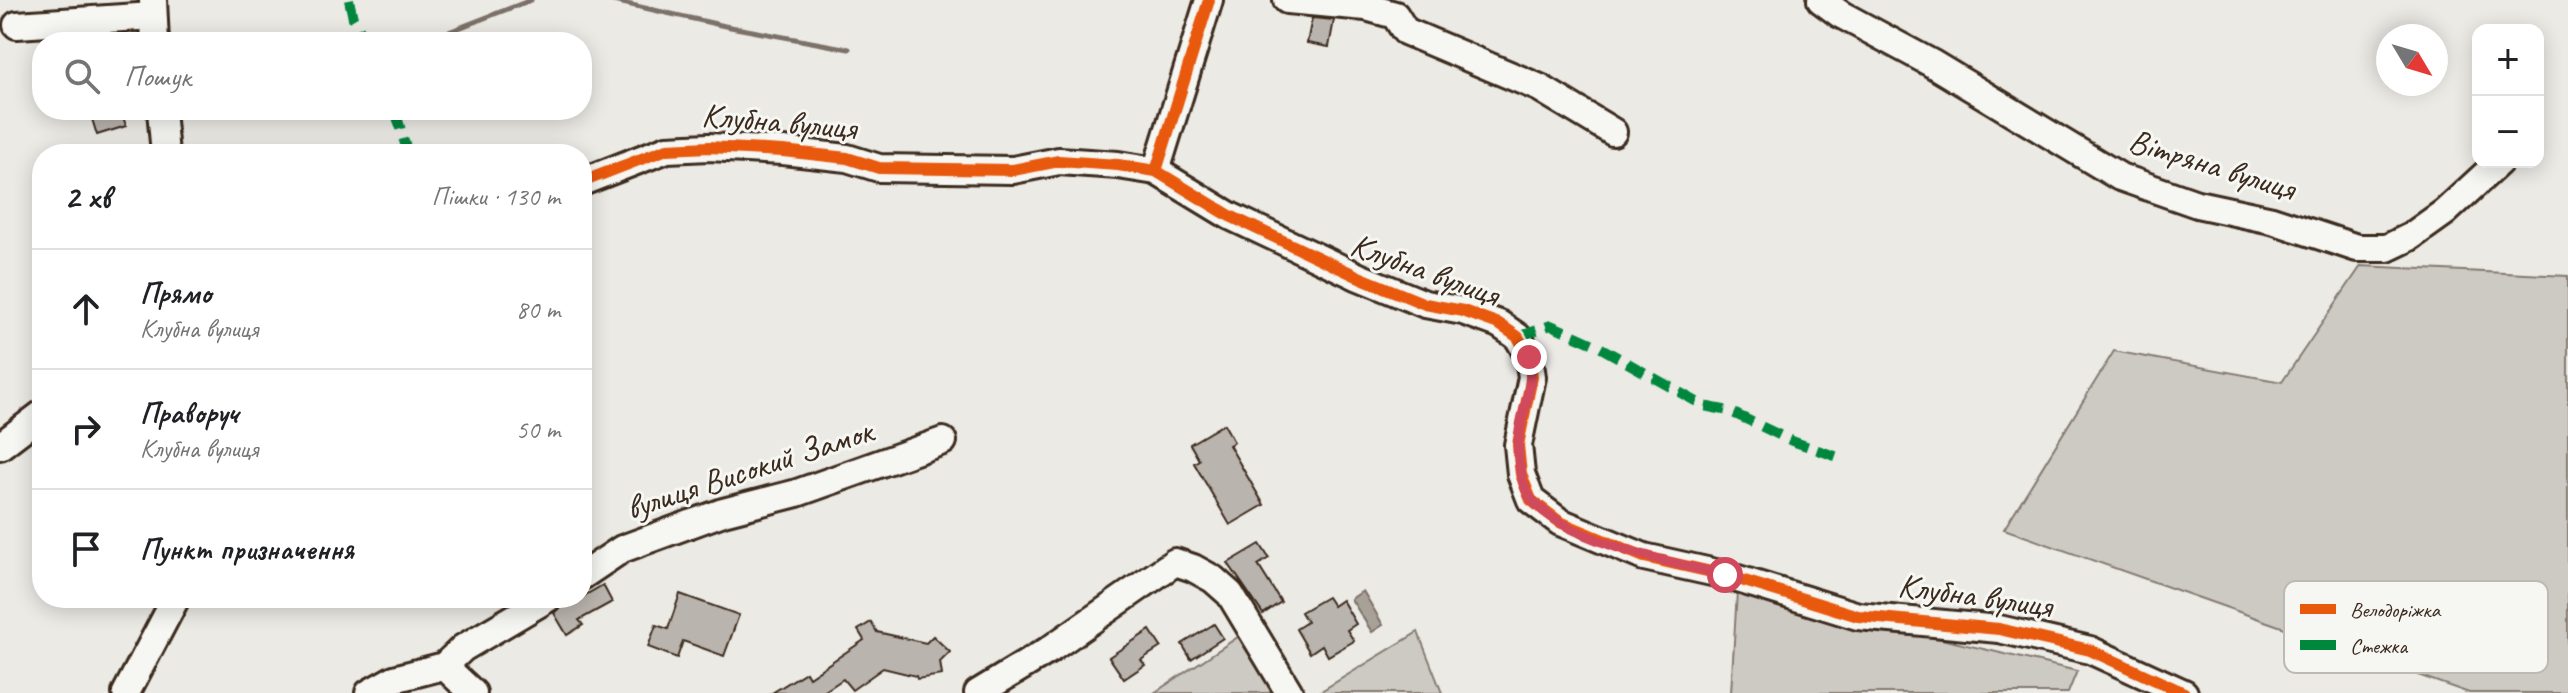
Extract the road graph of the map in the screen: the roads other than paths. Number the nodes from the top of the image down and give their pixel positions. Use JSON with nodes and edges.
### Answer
{"nodes":[{"id":1,"x":1209,"y":0,"type":"edge"},
{"id":2,"x":1287,"y":0,"type":"edge"},
{"id":3,"x":1821,"y":0,"type":"edge"},
{"id":4,"x":154,"y":19,"type":"edge"},
{"id":5,"x":17,"y":25,"type":"dead end"},
{"id":6,"x":162,"y":120,"type":"edge"},
{"id":7,"x":1613,"y":132,"type":"dead end"},
{"id":8,"x":164,"y":144,"type":"edge"},
{"id":9,"x":2493,"y":168,"type":"edge"},
{"id":10,"x":1156,"y":171,"type":"junction"},
{"id":11,"x":592,"y":178,"type":"edge"},
{"id":12,"x":32,"y":422,"type":"edge"},
{"id":13,"x":943,"y":441,"type":"dead end"},
{"id":14,"x":0,"y":446,"type":"edge"},
{"id":15,"x":592,"y":569,"type":"edge"},
{"id":16,"x":171,"y":608,"type":"edge"},
{"id":17,"x":531,"y":608,"type":"edge"},
{"id":18,"x":444,"y":666,"type":"junction"},
{"id":19,"x":1289,"y":692,"type":"edge"},
{"id":20,"x":126,"y":693,"type":"edge"},
{"id":21,"x":369,"y":693,"type":"edge"},
{"id":22,"x":473,"y":693,"type":"edge"},
{"id":23,"x":978,"y":693,"type":"edge"},
{"id":24,"x":2184,"y":693,"type":"edge"}],
"edges":[{"from":1,"to":10,"type":"street"},
{"from":2,"to":7,"type":"street"},
{"from":3,"to":9,"type":"street","name":"Вітряна вулиця"},
{"from":4,"to":5,"type":"street"},
{"from":6,"to":8,"type":"street"},
{"from":10,"to":11,"type":"street","name":"Клубна вулиця"},
{"from":10,"to":24,"type":"street","name":"Клубна вулиця"},
{"from":12,"to":14,"type":"street"},
{"from":13,"to":15,"type":"street","name":"вулиця Високий Замок"},
{"from":16,"to":20,"type":"street"},
{"from":17,"to":18,"type":"street"},
{"from":18,"to":21,"type":"street"},
{"from":18,"to":22,"type":"street"},
{"from":19,"to":23,"type":"street"}]}
